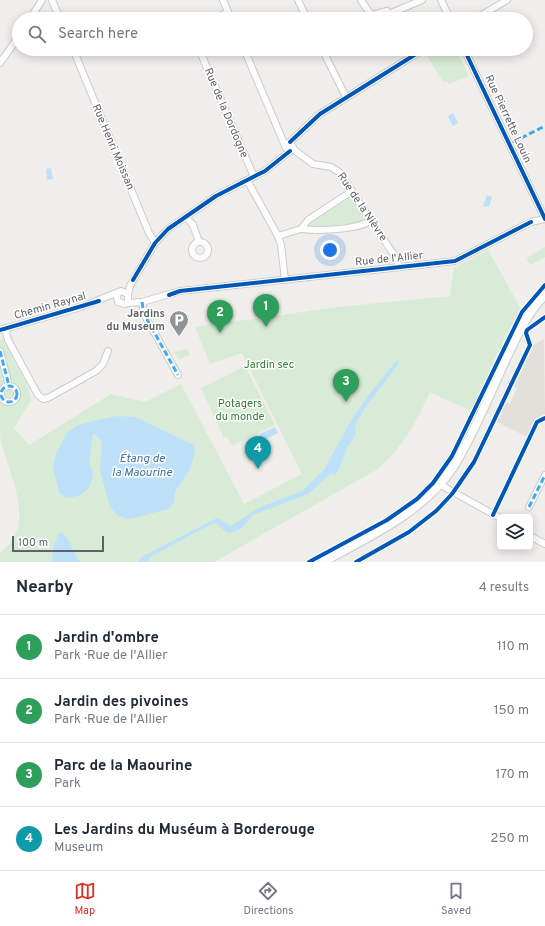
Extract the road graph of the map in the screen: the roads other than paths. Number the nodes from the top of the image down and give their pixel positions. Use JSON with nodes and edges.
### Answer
{"nodes":[{"id":1,"x":42,"y":0,"type":"edge"},
{"id":2,"x":52,"y":0,"type":"edge"},
{"id":3,"x":223,"y":0,"type":"edge"},
{"id":4,"x":298,"y":0,"type":"edge"},
{"id":5,"x":361,"y":0,"type":"edge"},
{"id":6,"x":422,"y":0,"type":"edge"},
{"id":7,"x":441,"y":0,"type":"edge"},
{"id":8,"x":507,"y":0,"type":"edge"},
{"id":9,"x":499,"y":2,"type":"edge"},
{"id":10,"x":34,"y":12,"type":"edge"},
{"id":11,"x":57,"y":12,"type":"edge"},
{"id":12,"x":228,"y":12,"type":"edge"},
{"id":13,"x":304,"y":12,"type":"edge"},
{"id":14,"x":369,"y":12,"type":"edge"},
{"id":15,"x":394,"y":12,"type":"edge"},
{"id":16,"x":447,"y":12,"type":"edge"},
{"id":17,"x":485,"y":12,"type":"edge"},
{"id":18,"x":12,"y":46,"type":"edge"},
{"id":19,"x":76,"y":56,"type":"edge"},
{"id":20,"x":202,"y":56,"type":"edge"},
{"id":21,"x":247,"y":56,"type":"edge"},
{"id":22,"x":326,"y":56,"type":"edge"},
{"id":23,"x":413,"y":56,"type":"edge"},
{"id":24,"x":467,"y":56,"type":"edge"},
{"id":25,"x":0,"y":63,"type":"edge"},
{"id":26,"x":346,"y":97,"type":"junction"},
{"id":27,"x":289,"y":146,"type":"junction"},
{"id":28,"x":254,"y":177,"type":"junction"},
{"id":29,"x":247,"y":180,"type":"junction"},
{"id":30,"x":352,"y":191,"type":"junction"},
{"id":31,"x":544,"y":216,"type":"edge"},
{"id":32,"x":186,"y":217,"type":"junction"},
{"id":33,"x":372,"y":221,"type":"junction"},
{"id":34,"x":301,"y":229,"type":"junction"},
{"id":35,"x":278,"y":236,"type":"junction"},
{"id":36,"x":199,"y":242,"type":"dead end"},
{"id":37,"x":155,"y":243,"type":"junction"},
{"id":38,"x":399,"y":267,"type":"junction"},
{"id":39,"x":133,"y":280,"type":"junction"},
{"id":40,"x":285,"y":280,"type":"junction"},
{"id":41,"x":120,"y":292,"type":"junction"},
{"id":42,"x":129,"y":295,"type":"junction"},
{"id":43,"x":545,"y":295,"type":"edge"},
{"id":44,"x":104,"y":299,"type":"junction"},
{"id":45,"x":117,"y":301,"type":"junction"},
{"id":46,"x":142,"y":302,"type":"junction"},
{"id":47,"x":127,"y":303,"type":"junction"},
{"id":48,"x":2,"y":329,"type":"edge"},
{"id":49,"x":0,"y":351,"type":"edge"},
{"id":50,"x":108,"y":351,"type":"dead end"},
{"id":51,"x":178,"y":376,"type":"dead end"},
{"id":52,"x":9,"y":386,"type":"dead end"},
{"id":53,"x":545,"y":474,"type":"edge"},
{"id":54,"x":439,"y":484,"type":"junction"},
{"id":55,"x":529,"y":507,"type":"dead end"},
{"id":56,"x":497,"y":516,"type":"edge"},
{"id":57,"x":533,"y":538,"type":"edge"},
{"id":58,"x":545,"y":544,"type":"edge"},
{"id":59,"x":323,"y":562,"type":"edge"}],
"edges":[{"from":1,"to":10,"type":"street"},
{"from":2,"to":11,"type":"street"},
{"from":3,"to":12,"type":"street"},
{"from":4,"to":13,"type":"street"},
{"from":5,"to":14,"type":"street"},
{"from":6,"to":15,"type":"street"},
{"from":7,"to":16,"type":"street"},
{"from":8,"to":9,"type":"street"},
{"from":9,"to":17,"type":"street"},
{"from":18,"to":25,"type":"street"},
{"from":19,"to":37,"type":"street","name":"Rue Henri Moissan"},
{"from":20,"to":28,"type":"street","name":"Rue de la Dordogne"},
{"from":21,"to":27,"type":"street","name":"Rue de la Nièvre"},
{"from":22,"to":26,"type":"street"},
{"from":23,"to":26,"type":"street","name":"Chemin Raynal"},
{"from":24,"to":31,"type":"street","name":"Rue Pierrette Louin"},
{"from":26,"to":27,"type":"street","name":"Chemin Raynal"},
{"from":27,"to":28,"type":"street","name":"Chemin Raynal"},
{"from":27,"to":30,"type":"street","name":"Rue de la Nièvre"},
{"from":28,"to":29,"type":"street","name":"Chemin Raynal"},
{"from":29,"to":32,"type":"street","name":"Chemin Raynal"},
{"from":29,"to":35,"type":"street"},
{"from":30,"to":33,"type":"street","name":"Rue de la Nièvre"},
{"from":30,"to":34,"type":"street"},
{"from":31,"to":38,"type":"street","name":"Rue de l'Allier"},
{"from":32,"to":36,"type":"street"},
{"from":32,"to":37,"type":"street","name":"Chemin Raynal"},
{"from":33,"to":34,"type":"street"},
{"from":33,"to":38,"type":"street","name":"Rue de la Nièvre"},
{"from":34,"to":35,"type":"street"},
{"from":35,"to":40,"type":"street"},
{"from":37,"to":39,"type":"street","name":"Chemin Raynal"},
{"from":38,"to":40,"type":"street","name":"Rue de l'Allier"},
{"from":39,"to":41,"type":"street","name":"Chemin Raynal"},
{"from":39,"to":42,"type":"street","name":"Chemin Raynal"},
{"from":40,"to":46,"type":"street","name":"Rue de l'Allier"},
{"from":41,"to":42,"type":"street"},
{"from":41,"to":44,"type":"street","name":"Chemin Raynal"},
{"from":41,"to":45,"type":"street"},
{"from":42,"to":46,"type":"street"},
{"from":42,"to":47,"type":"street","name":"Chemin Raynal"},
{"from":43,"to":54,"type":"street"},
{"from":44,"to":45,"type":"street","name":"Chemin Raynal"},
{"from":44,"to":48,"type":"street","name":"Chemin Raynal"},
{"from":45,"to":47,"type":"street","name":"Chemin Raynal"},
{"from":46,"to":47,"type":"street","name":"Rue de l'Allier"},
{"from":46,"to":51,"type":"street"},
{"from":48,"to":50,"type":"street"},
{"from":49,"to":52,"type":"street"},
{"from":53,"to":55,"type":"street"},
{"from":54,"to":56,"type":"street"},
{"from":54,"to":59,"type":"street"},
{"from":57,"to":58,"type":"street"}]}
